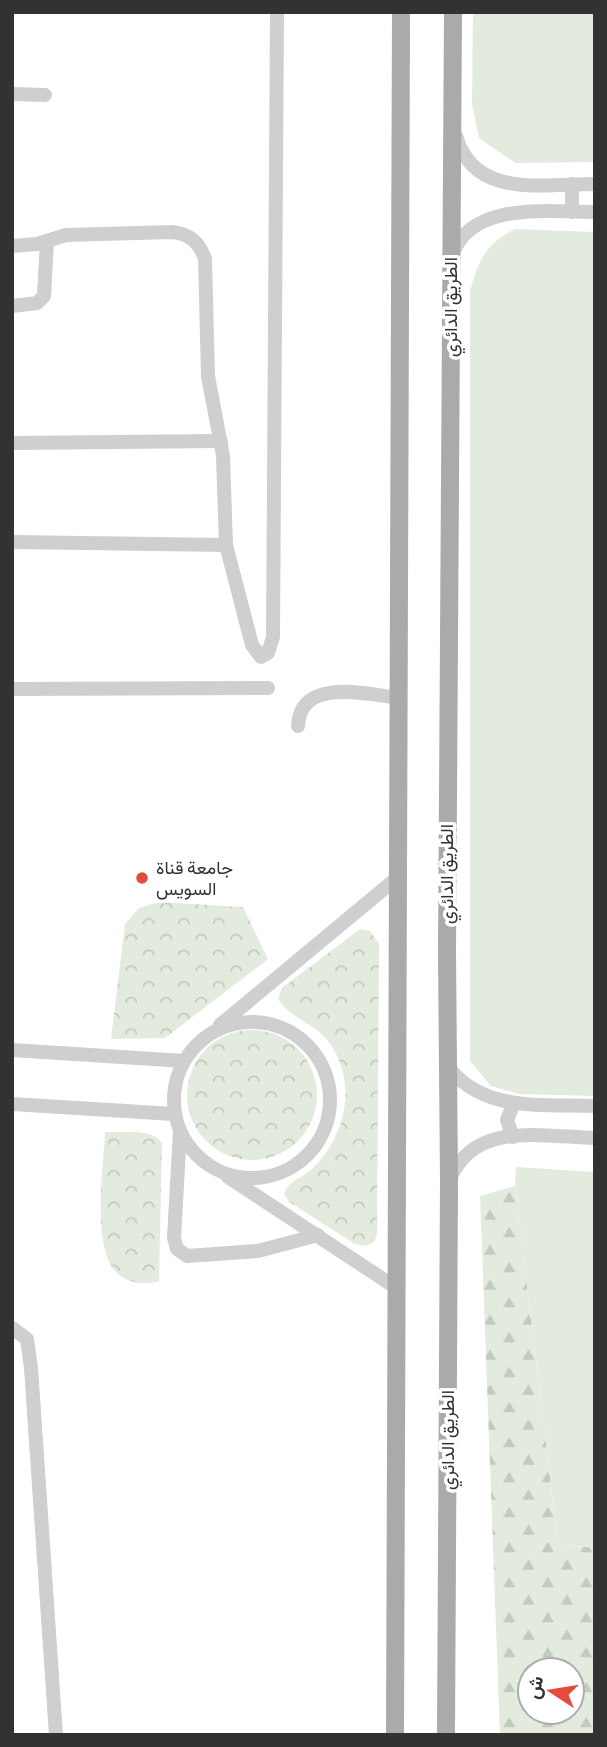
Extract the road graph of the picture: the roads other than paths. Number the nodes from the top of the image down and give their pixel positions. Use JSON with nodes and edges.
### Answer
{"nodes":[{"id":1,"x":278,"y":12,"type":"edge"},
{"id":2,"x":401,"y":12,"type":"edge"},
{"id":3,"x":453,"y":12,"type":"edge"},
{"id":4,"x":12,"y":94,"type":"edge"},
{"id":5,"x":45,"y":94,"type":"dead end"},
{"id":6,"x":453,"y":126,"type":"junction"},
{"id":7,"x":572,"y":184,"type":"junction"},
{"id":8,"x":595,"y":184,"type":"edge"},
{"id":9,"x":572,"y":212,"type":"junction"},
{"id":10,"x":595,"y":212,"type":"edge"},
{"id":11,"x":47,"y":241,"type":"junction"},
{"id":12,"x":12,"y":246,"type":"edge"},
{"id":13,"x":452,"y":258,"type":"junction"},
{"id":14,"x":12,"y":306,"type":"edge"},
{"id":15,"x":221,"y":441,"type":"junction"},
{"id":16,"x":12,"y":443,"type":"edge"},
{"id":17,"x":12,"y":542,"type":"edge"},
{"id":18,"x":226,"y":545,"type":"junction"},
{"id":19,"x":268,"y":688,"type":"dead end"},
{"id":20,"x":12,"y":689,"type":"edge"},
{"id":21,"x":398,"y":698,"type":"junction"},
{"id":22,"x":298,"y":726,"type":"dead end"},
{"id":23,"x":397,"y":878,"type":"junction"},
{"id":24,"x":212,"y":1032,"type":"junction"},
{"id":25,"x":12,"y":1050,"type":"edge"},
{"id":26,"x":184,"y":1061,"type":"junction"},
{"id":27,"x":446,"y":1064,"type":"junction"},
{"id":28,"x":514,"y":1103,"type":"junction"},
{"id":29,"x":12,"y":1104,"type":"edge"},
{"id":30,"x":595,"y":1106,"type":"edge"},
{"id":31,"x":174,"y":1114,"type":"junction"},
{"id":32,"x":180,"y":1129,"type":"junction"},
{"id":33,"x":513,"y":1137,"type":"junction"},
{"id":34,"x":595,"y":1138,"type":"edge"},
{"id":35,"x":212,"y":1167,"type":"junction"},
{"id":36,"x":449,"y":1181,"type":"junction"},
{"id":37,"x":317,"y":1235,"type":"junction"},
{"id":38,"x":395,"y":1287,"type":"junction"},
{"id":39,"x":12,"y":1328,"type":"edge"},
{"id":40,"x":57,"y":1735,"type":"edge"},
{"id":41,"x":395,"y":1735,"type":"edge"},
{"id":42,"x":446,"y":1735,"type":"edge"}],
"edges":[{"from":1,"to":18,"type":"street"},
{"from":2,"to":21,"type":"main road"},
{"from":3,"to":6,"type":"main road","name":"الطريق الدائري"},
{"from":4,"to":5,"type":"street"},
{"from":6,"to":7,"type":"street"},
{"from":6,"to":13,"type":"main road","name":"الطريق الدائري"},
{"from":7,"to":8,"type":"street"},
{"from":7,"to":9,"type":"street"},
{"from":9,"to":10,"type":"street"},
{"from":9,"to":13,"type":"street"},
{"from":11,"to":12,"type":"street"},
{"from":11,"to":14,"type":"street"},
{"from":11,"to":15,"type":"street"},
{"from":13,"to":27,"type":"main road","name":"الطريق الدائري"},
{"from":15,"to":16,"type":"street"},
{"from":15,"to":18,"type":"street"},
{"from":17,"to":18,"type":"street"},
{"from":19,"to":20,"type":"street"},
{"from":21,"to":22,"type":"street"},
{"from":21,"to":23,"type":"main road"},
{"from":23,"to":24,"type":"street"},
{"from":23,"to":38,"type":"main road"},
{"from":24,"to":26,"type":"street"},
{"from":24,"to":35,"type":"street"},
{"from":25,"to":26,"type":"street"},
{"from":26,"to":31,"type":"street"},
{"from":27,"to":28,"type":"street"},
{"from":27,"to":36,"type":"main road","name":"الطريق الدائري"},
{"from":28,"to":30,"type":"street"},
{"from":28,"to":33,"type":"street"},
{"from":29,"to":31,"type":"street"},
{"from":31,"to":32,"type":"street"},
{"from":32,"to":35,"type":"street"},
{"from":32,"to":37,"type":"street"},
{"from":33,"to":34,"type":"street"},
{"from":33,"to":36,"type":"street"},
{"from":35,"to":37,"type":"street"},
{"from":36,"to":42,"type":"main road","name":"الطريق الدائري"},
{"from":37,"to":38,"type":"street"},
{"from":38,"to":41,"type":"main road"},
{"from":39,"to":40,"type":"street"}]}
